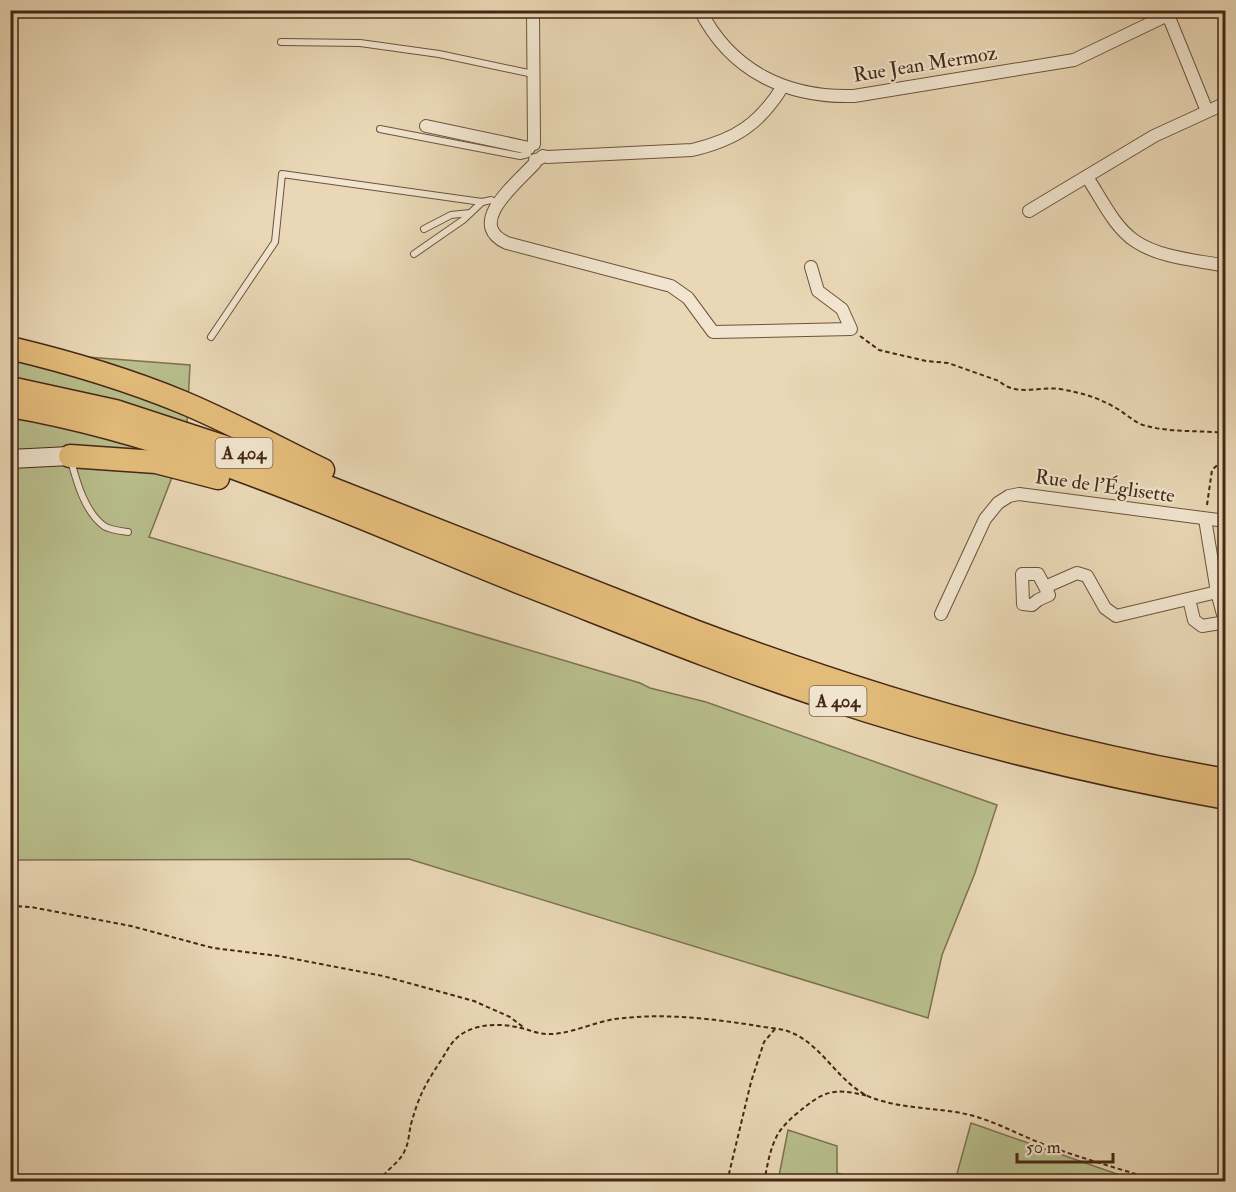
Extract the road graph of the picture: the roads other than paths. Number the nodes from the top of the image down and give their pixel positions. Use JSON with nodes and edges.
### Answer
{"nodes":[{"id":1,"x":16,"y":10,"type":"edge"},
{"id":2,"x":533,"y":10,"type":"edge"},
{"id":3,"x":700,"y":10,"type":"edge"},
{"id":4,"x":1173,"y":13,"type":"edge"},
{"id":5,"x":10,"y":14,"type":"edge"},
{"id":6,"x":281,"y":42,"type":"dead end"},
{"id":7,"x":533,"y":74,"type":"junction"},
{"id":8,"x":783,"y":86,"type":"junction"},
{"id":9,"x":1226,"y":103,"type":"edge"},
{"id":10,"x":1207,"y":111,"type":"junction"},
{"id":11,"x":426,"y":126,"type":"dead end"},
{"id":12,"x":380,"y":129,"type":"dead end"},
{"id":13,"x":534,"y":152,"type":"junction"},
{"id":14,"x":1087,"y":177,"type":"junction"},
{"id":15,"x":482,"y":202,"type":"junction"},
{"id":16,"x":497,"y":203,"type":"junction"},
{"id":17,"x":1029,"y":211,"type":"dead end"},
{"id":18,"x":470,"y":213,"type":"junction"},
{"id":19,"x":424,"y":229,"type":"dead end"},
{"id":20,"x":414,"y":254,"type":"dead end"},
{"id":21,"x":811,"y":267,"type":"dead end"},
{"id":22,"x":1226,"y":267,"type":"edge"},
{"id":23,"x":211,"y":337,"type":"dead end"},
{"id":24,"x":10,"y":348,"type":"edge"},
{"id":25,"x":10,"y":388,"type":"edge"},
{"id":26,"x":10,"y":406,"type":"edge"},
{"id":27,"x":70,"y":456,"type":"junction"},
{"id":28,"x":10,"y":459,"type":"edge"},
{"id":29,"x":1205,"y":519,"type":"junction"},
{"id":30,"x":1226,"y":521,"type":"edge"},
{"id":31,"x":128,"y":532,"type":"dead end"},
{"id":32,"x":467,"y":551,"type":"junction"},
{"id":33,"x":1045,"y":587,"type":"dead end"},
{"id":34,"x":1217,"y":592,"type":"junction"},
{"id":35,"x":1189,"y":599,"type":"junction"},
{"id":36,"x":941,"y":614,"type":"dead end"},
{"id":37,"x":1225,"y":622,"type":"edge"},
{"id":38,"x":1226,"y":780,"type":"edge"},
{"id":39,"x":1226,"y":798,"type":"edge"}],
"edges":[{"from":1,"to":5,"type":"street"},
{"from":2,"to":7,"type":"street"},
{"from":3,"to":8,"type":"street","name":"Rue Jean Mermoz"},
{"from":4,"to":8,"type":"street","name":"Rue Jean Mermoz"},
{"from":4,"to":10,"type":"street"},
{"from":6,"to":7,"type":"lane"},
{"from":7,"to":13,"type":"street"},
{"from":8,"to":13,"type":"street"},
{"from":9,"to":10,"type":"street"},
{"from":10,"to":14,"type":"street"},
{"from":11,"to":13,"type":"street"},
{"from":12,"to":13,"type":"lane"},
{"from":13,"to":16,"type":"street"},
{"from":14,"to":17,"type":"street"},
{"from":14,"to":22,"type":"street"},
{"from":15,"to":16,"type":"lane"},
{"from":15,"to":18,"type":"lane"},
{"from":15,"to":23,"type":"lane"},
{"from":16,"to":21,"type":"street"},
{"from":18,"to":19,"type":"lane"},
{"from":18,"to":20,"type":"lane"},
{"from":24,"to":32,"type":"highway"},
{"from":25,"to":32,"type":"highway","number":"A 404"},
{"from":26,"to":32,"type":"highway","number":"A 404"},
{"from":27,"to":28,"type":"main road"},
{"from":27,"to":31,"type":"lane"},
{"from":27,"to":32,"type":"highway"},
{"from":29,"to":30,"type":"street","name":"Rue de l'Églisette"},
{"from":29,"to":34,"type":"street"},
{"from":29,"to":36,"type":"street","name":"Rue de l'Églisette"},
{"from":32,"to":38,"type":"highway","number":"A 404"},
{"from":32,"to":39,"type":"highway","number":"A 404"},
{"from":33,"to":35,"type":"street"},
{"from":34,"to":35,"type":"street"},
{"from":34,"to":37,"type":"street"},
{"from":35,"to":37,"type":"street"}]}
